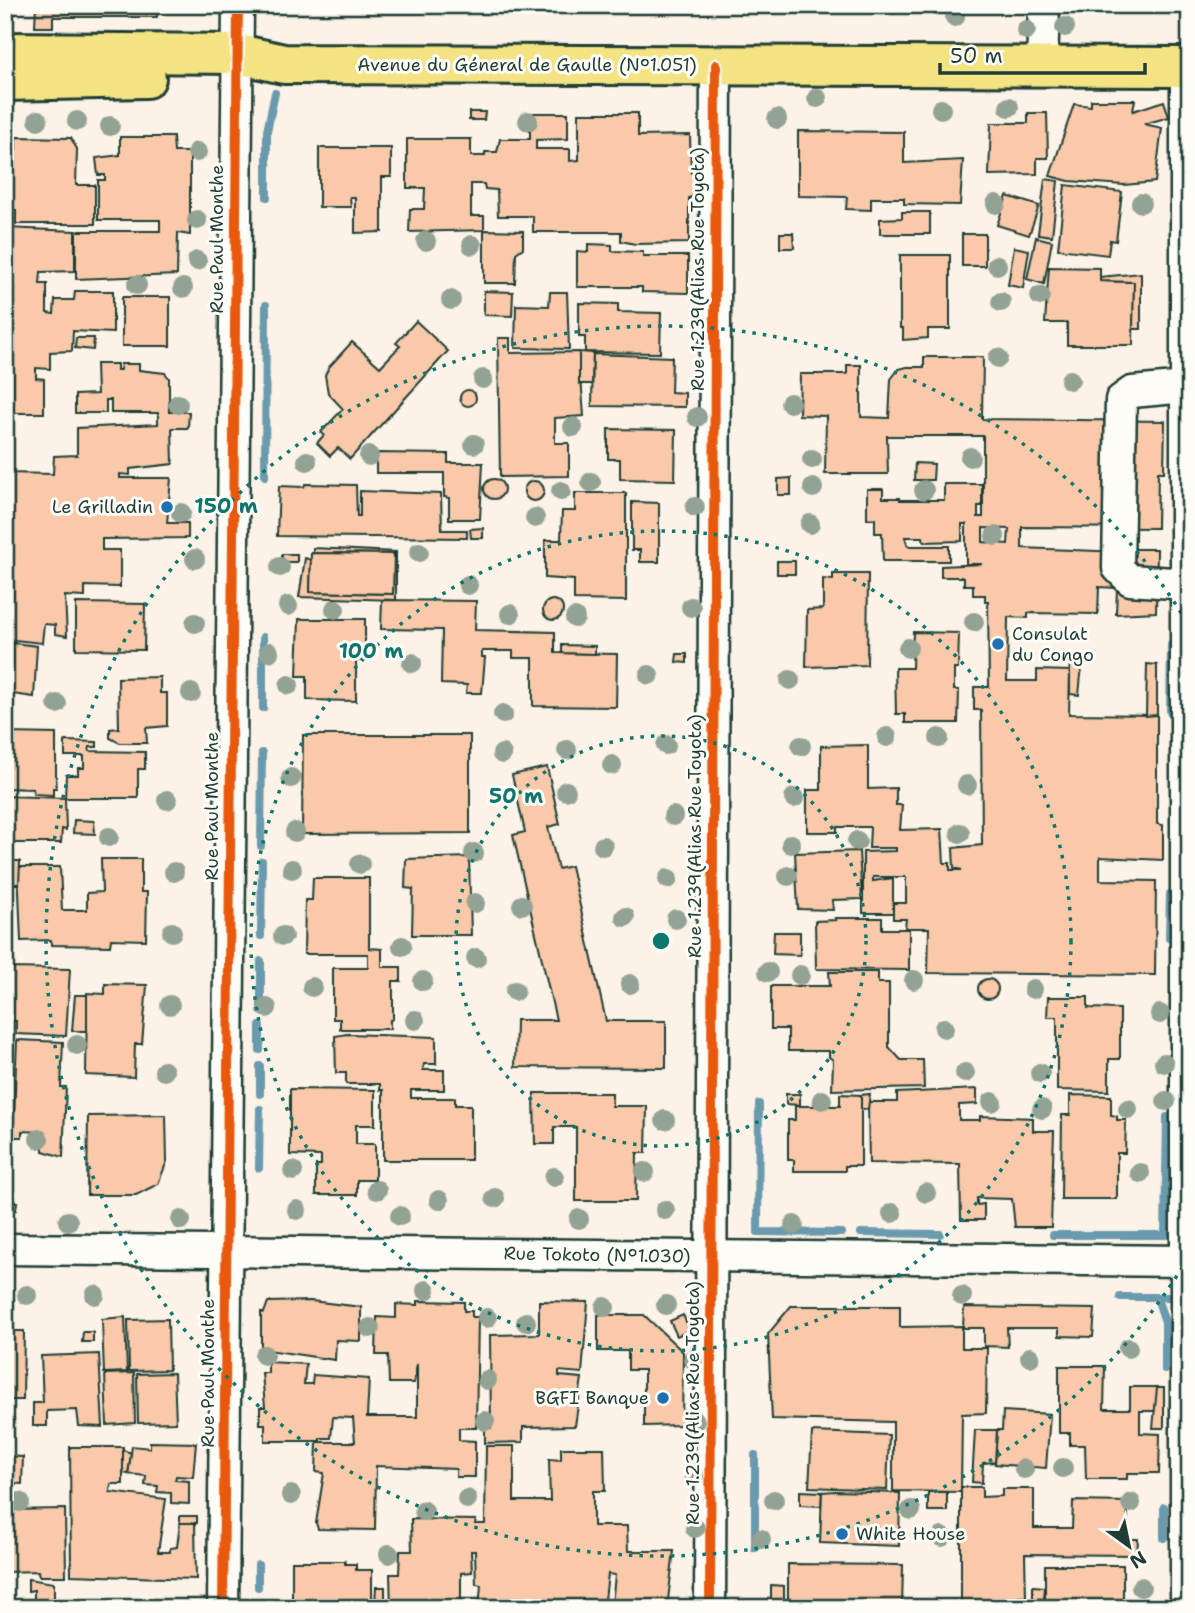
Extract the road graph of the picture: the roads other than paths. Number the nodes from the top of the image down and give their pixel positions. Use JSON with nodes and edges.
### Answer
{"nodes":[{"id":1,"x":239,"y":5,"type":"edge"},
{"id":2,"x":1044,"y":5,"type":"edge"},
{"id":3,"x":5,"y":52,"type":"edge"},
{"id":4,"x":237,"y":65,"type":"junction"},
{"id":5,"x":716,"y":65,"type":"junction"},
{"id":6,"x":1042,"y":67,"type":"junction"},
{"id":7,"x":1188,"y":67,"type":"edge"},
{"id":8,"x":5,"y":81,"type":"edge"},
{"id":9,"x":1186,"y":387,"type":"junction"},
{"id":10,"x":1186,"y":584,"type":"junction"},
{"id":11,"x":226,"y":1249,"type":"junction"},
{"id":12,"x":5,"y":1250,"type":"edge"},
{"id":13,"x":710,"y":1256,"type":"junction"},
{"id":14,"x":1189,"y":1261,"type":"edge"},
{"id":15,"x":223,"y":1608,"type":"edge"},
{"id":16,"x":710,"y":1608,"type":"edge"},
{"id":17,"x":1186,"y":1608,"type":"edge"}],
"edges":[{"from":1,"to":4,"type":"street","name":"Rue Paul Monthe"},
{"from":2,"to":6,"type":"street"},
{"from":3,"to":4,"type":"main road","name":"Avenue du Géneral de Gaulle (N°1.051)"},
{"from":4,"to":5,"type":"main road","name":"Avenue du Géneral de Gaulle (N°1.051)"},
{"from":4,"to":8,"type":"main road","name":"Avenue du Géneral de Gaulle (N°1.051)"},
{"from":4,"to":11,"type":"street","name":"Rue Paul Monthe"},
{"from":5,"to":6,"type":"main road","name":"Avenue du Géneral de Gaulle (N°1.051)"},
{"from":5,"to":13,"type":"street","name":"Rue 1.239(Alias Rue Toyota)"},
{"from":6,"to":7,"type":"main road","name":"Avenue du Géneral de Gaulle (N°1.051)"},
{"from":7,"to":9,"type":"street"},
{"from":9,"to":10,"type":"street"},
{"from":9,"to":10,"type":"street"},
{"from":10,"to":14,"type":"street"},
{"from":11,"to":12,"type":"street","name":"Rue Tokoto (N°1.030)"},
{"from":11,"to":13,"type":"street","name":"Rue Tokoto (N°1.030)"},
{"from":11,"to":15,"type":"street","name":"Rue Paul Monthe"},
{"from":13,"to":14,"type":"street","name":"Rue Tokoto (N°1.030)"},
{"from":13,"to":16,"type":"street","name":"Rue 1.239(Alias Rue Toyota)"},
{"from":14,"to":17,"type":"street"}]}
